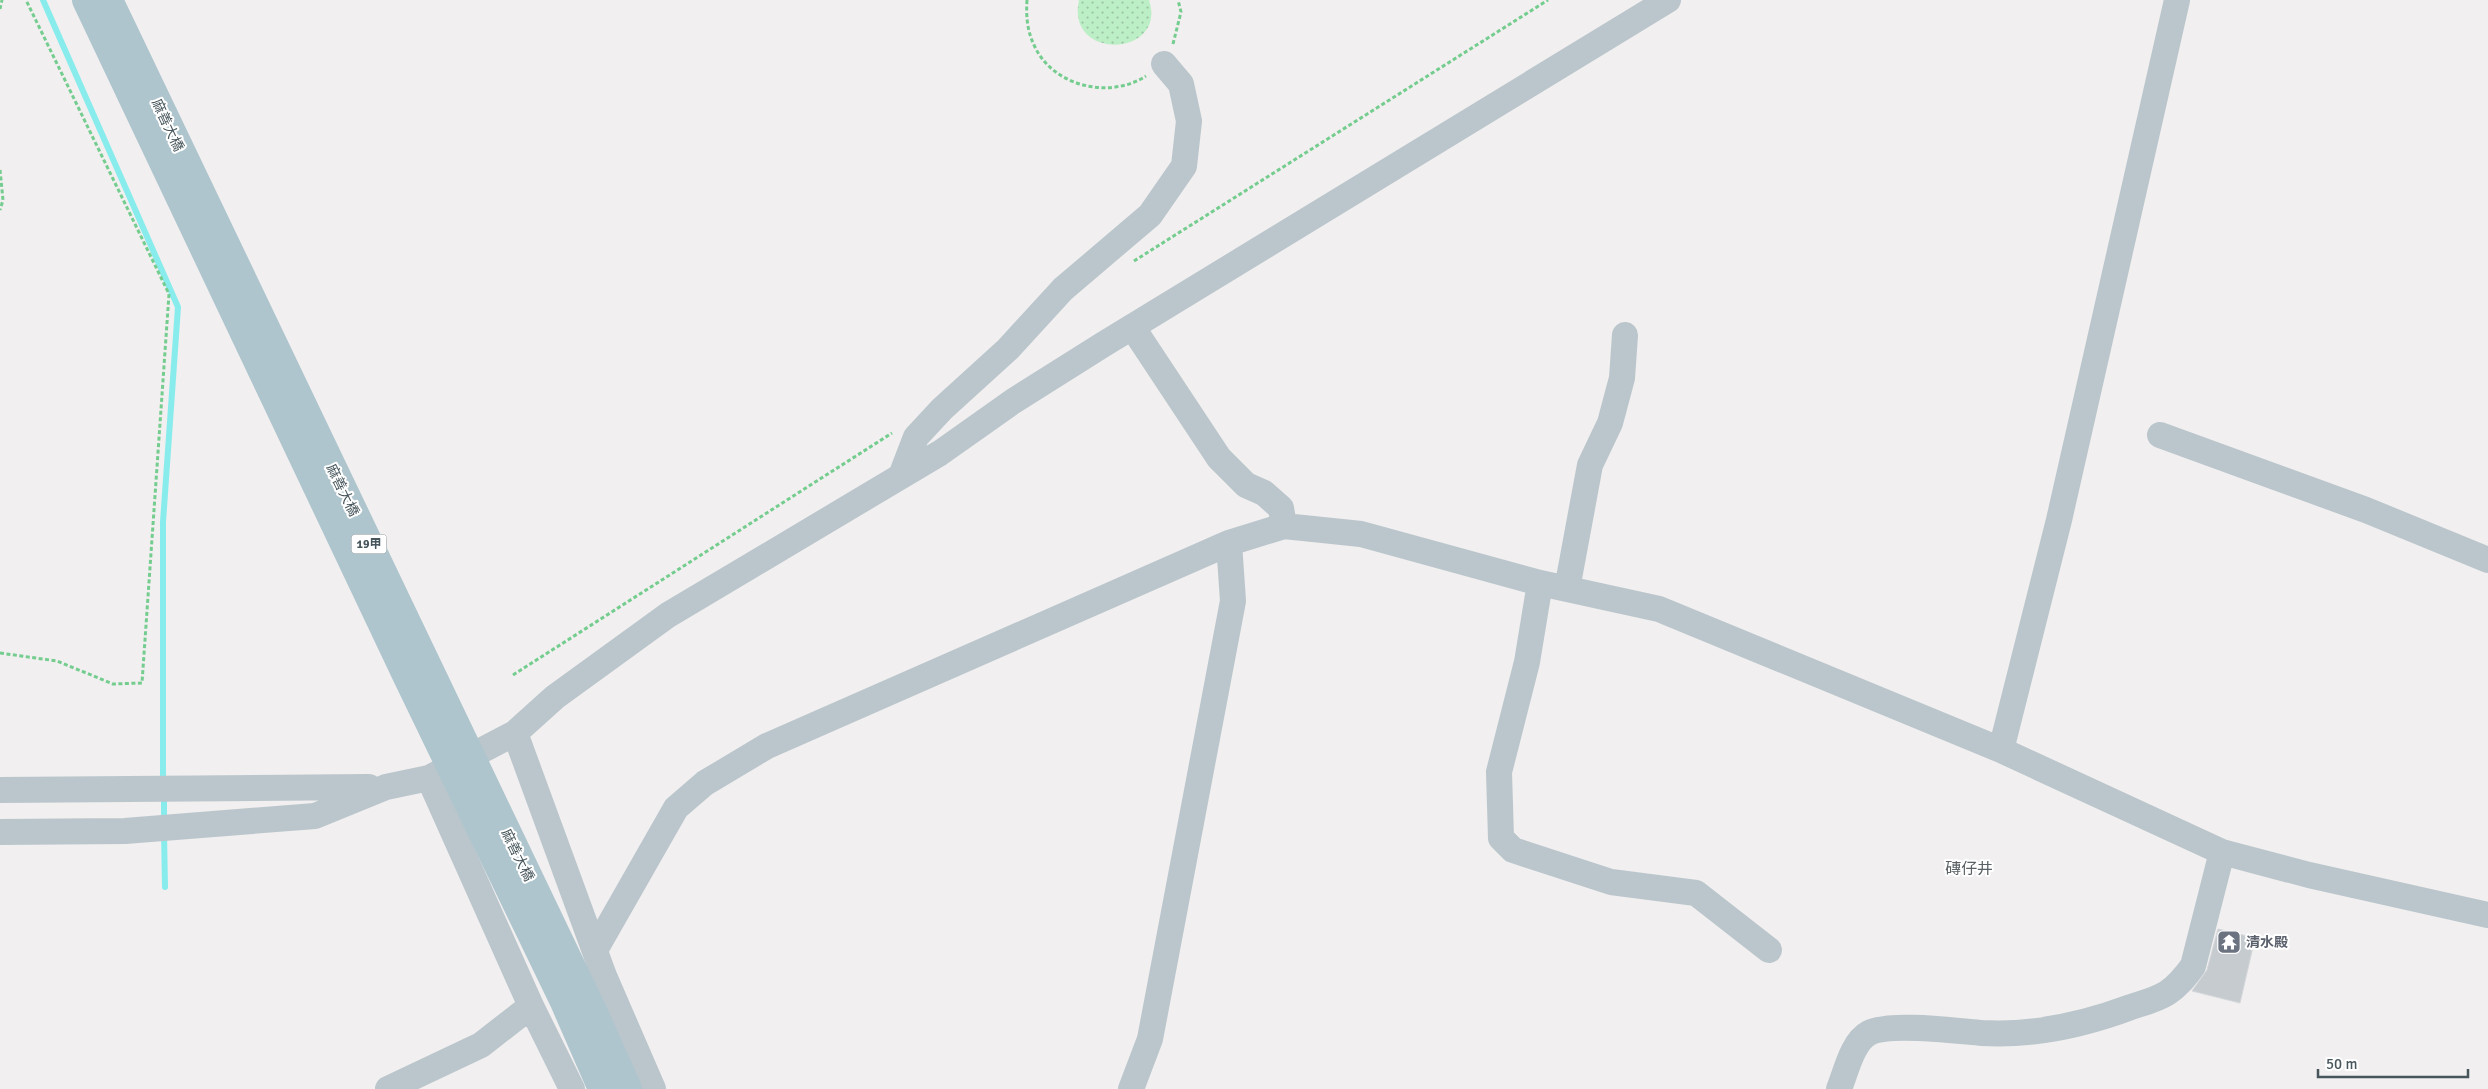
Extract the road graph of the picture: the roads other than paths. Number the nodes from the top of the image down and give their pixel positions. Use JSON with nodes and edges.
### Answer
{"nodes":[{"id":1,"x":86,"y":0,"type":"edge"},
{"id":2,"x":109,"y":0,"type":"edge"},
{"id":3,"x":1668,"y":0,"type":"edge"},
{"id":4,"x":2177,"y":0,"type":"edge"},
{"id":5,"x":1164,"y":64,"type":"dead end"},
{"id":6,"x":1133,"y":328,"type":"junction"},
{"id":7,"x":1625,"y":336,"type":"dead end"},
{"id":8,"x":2160,"y":435,"type":"dead end"},
{"id":9,"x":901,"y":476,"type":"junction"},
{"id":10,"x":1284,"y":526,"type":"junction"},
{"id":11,"x":1229,"y":543,"type":"junction"},
{"id":12,"x":2488,"y":560,"type":"edge"},
{"id":13,"x":1540,"y":583,"type":"junction"},
{"id":14,"x":1567,"y":589,"type":"junction"},
{"id":15,"x":515,"y":733,"type":"junction"},
{"id":16,"x":2001,"y":750,"type":"junction"},
{"id":17,"x":429,"y":778,"type":"junction"},
{"id":18,"x":386,"y":787,"type":"junction"},
{"id":19,"x":0,"y":790,"type":"edge"},
{"id":20,"x":0,"y":832,"type":"edge"},
{"id":21,"x":2222,"y":852,"type":"junction"},
{"id":22,"x":2488,"y":915,"type":"edge"},
{"id":23,"x":595,"y":950,"type":"junction"},
{"id":24,"x":1769,"y":950,"type":"dead end"},
{"id":25,"x":531,"y":1006,"type":"junction"},
{"id":26,"x":388,"y":1089,"type":"edge"},
{"id":27,"x":572,"y":1089,"type":"edge"},
{"id":28,"x":602,"y":1089,"type":"edge"},
{"id":29,"x":628,"y":1089,"type":"edge"},
{"id":30,"x":653,"y":1089,"type":"edge"},
{"id":31,"x":1131,"y":1089,"type":"edge"},
{"id":32,"x":1839,"y":1089,"type":"edge"}],
"edges":[{"from":1,"to":28,"type":"main road","name":"麻善大橋","number":"19甲","bridge":true},
{"from":2,"to":29,"type":"main road","name":"麻善大橋","number":"19甲","bridge":true},
{"from":3,"to":6,"type":"street"},
{"from":4,"to":16,"type":"street"},
{"from":5,"to":9,"type":"street"},
{"from":6,"to":9,"type":"street"},
{"from":6,"to":10,"type":"street"},
{"from":7,"to":14,"type":"street"},
{"from":8,"to":12,"type":"street"},
{"from":9,"to":15,"type":"street"},
{"from":10,"to":11,"type":"street"},
{"from":10,"to":13,"type":"street"},
{"from":11,"to":23,"type":"street"},
{"from":11,"to":31,"type":"street"},
{"from":13,"to":14,"type":"street"},
{"from":13,"to":24,"type":"street"},
{"from":14,"to":16,"type":"street"},
{"from":15,"to":17,"type":"street"},
{"from":15,"to":23,"type":"street"},
{"from":16,"to":21,"type":"street"},
{"from":17,"to":18,"type":"street"},
{"from":17,"to":25,"type":"street"},
{"from":18,"to":19,"type":"street"},
{"from":18,"to":20,"type":"street"},
{"from":21,"to":22,"type":"street"},
{"from":21,"to":32,"type":"street"},
{"from":23,"to":30,"type":"street"},
{"from":25,"to":26,"type":"street"},
{"from":25,"to":27,"type":"street"}]}
